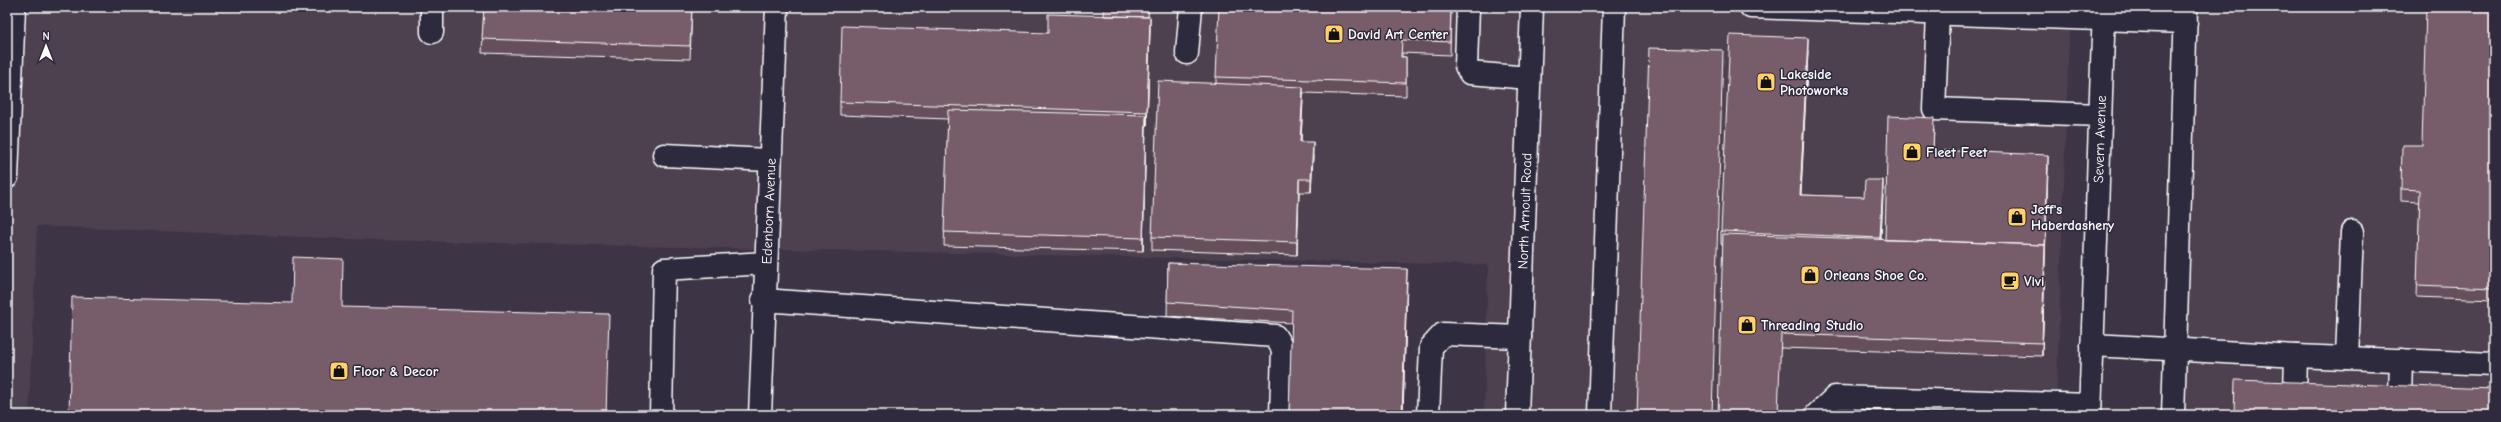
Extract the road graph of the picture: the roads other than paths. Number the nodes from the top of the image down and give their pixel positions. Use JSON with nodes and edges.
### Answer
{"nodes":[{"id":1,"x":14,"y":7,"type":"edge"},
{"id":2,"x":432,"y":7,"type":"edge"},
{"id":3,"x":777,"y":7,"type":"edge"},
{"id":4,"x":1191,"y":7,"type":"edge"},
{"id":5,"x":1468,"y":7,"type":"edge"},
{"id":6,"x":1532,"y":7,"type":"edge"},
{"id":7,"x":1614,"y":7,"type":"edge"},
{"id":8,"x":1751,"y":7,"type":"edge"},
{"id":9,"x":2104,"y":13,"type":"edge"},
{"id":10,"x":1938,"y":14,"type":"junction"},
{"id":11,"x":2186,"y":14,"type":"edge"},
{"id":12,"x":432,"y":32,"type":"dead end"},
{"id":13,"x":1187,"y":53,"type":"dead end"},
{"id":14,"x":1529,"y":78,"type":"junction"},
{"id":15,"x":2100,"y":115,"type":"junction"},
{"id":16,"x":664,"y":155,"type":"dead end"},
{"id":17,"x":770,"y":160,"type":"junction"},
{"id":18,"x":7,"y":177,"type":"edge"},
{"id":19,"x":2352,"y":232,"type":"dead end"},
{"id":20,"x":766,"y":263,"type":"junction"},
{"id":21,"x":763,"y":300,"type":"junction"},
{"id":22,"x":1520,"y":337,"type":"junction"},
{"id":23,"x":2092,"y":345,"type":"junction"},
{"id":24,"x":2175,"y":349,"type":"junction"},
{"id":25,"x":2296,"y":356,"type":"junction"},
{"id":26,"x":2347,"y":358,"type":"junction"},
{"id":27,"x":2401,"y":360,"type":"junction"},
{"id":28,"x":2494,"y":364,"type":"edge"},
{"id":29,"x":2295,"y":394,"type":"edge"},
{"id":30,"x":2400,"y":397,"type":"edge"},
{"id":31,"x":2090,"y":410,"type":"edge"},
{"id":32,"x":661,"y":415,"type":"edge"},
{"id":33,"x":760,"y":415,"type":"edge"},
{"id":34,"x":1281,"y":415,"type":"edge"},
{"id":35,"x":1428,"y":415,"type":"edge"},
{"id":36,"x":1517,"y":415,"type":"edge"},
{"id":37,"x":1600,"y":415,"type":"edge"},
{"id":38,"x":1816,"y":415,"type":"edge"},
{"id":39,"x":2173,"y":415,"type":"edge"}],
"edges":[{"from":1,"to":18,"type":"street"},
{"from":2,"to":12,"type":"street"},
{"from":3,"to":17,"type":"street","name":"Edenborn Avenue"},
{"from":4,"to":13,"type":"street"},
{"from":5,"to":14,"type":"street"},
{"from":6,"to":14,"type":"street","name":"North Arnoult Road"},
{"from":7,"to":37,"type":"street"},
{"from":8,"to":10,"type":"street"},
{"from":9,"to":10,"type":"street"},
{"from":9,"to":11,"type":"street"},
{"from":9,"to":15,"type":"street","name":"Severn Avenue"},
{"from":10,"to":15,"type":"street"},
{"from":11,"to":24,"type":"street"},
{"from":14,"to":22,"type":"street","name":"North Arnoult Road"},
{"from":15,"to":23,"type":"street","name":"Severn Avenue"},
{"from":16,"to":17,"type":"street"},
{"from":17,"to":20,"type":"street","name":"Edenborn Avenue"},
{"from":19,"to":26,"type":"street"},
{"from":20,"to":21,"type":"street","name":"Edenborn Avenue"},
{"from":20,"to":32,"type":"street"},
{"from":21,"to":33,"type":"street","name":"Edenborn Avenue"},
{"from":21,"to":34,"type":"street"},
{"from":22,"to":35,"type":"street"},
{"from":22,"to":36,"type":"street","name":"North Arnoult Road"},
{"from":23,"to":24,"type":"street"},
{"from":23,"to":31,"type":"street","name":"Severn Avenue"},
{"from":24,"to":25,"type":"street"},
{"from":24,"to":39,"type":"street"},
{"from":25,"to":26,"type":"street"},
{"from":25,"to":29,"type":"street"},
{"from":26,"to":27,"type":"street"},
{"from":27,"to":28,"type":"street"},
{"from":27,"to":30,"type":"street"},
{"from":31,"to":38,"type":"street"}]}
